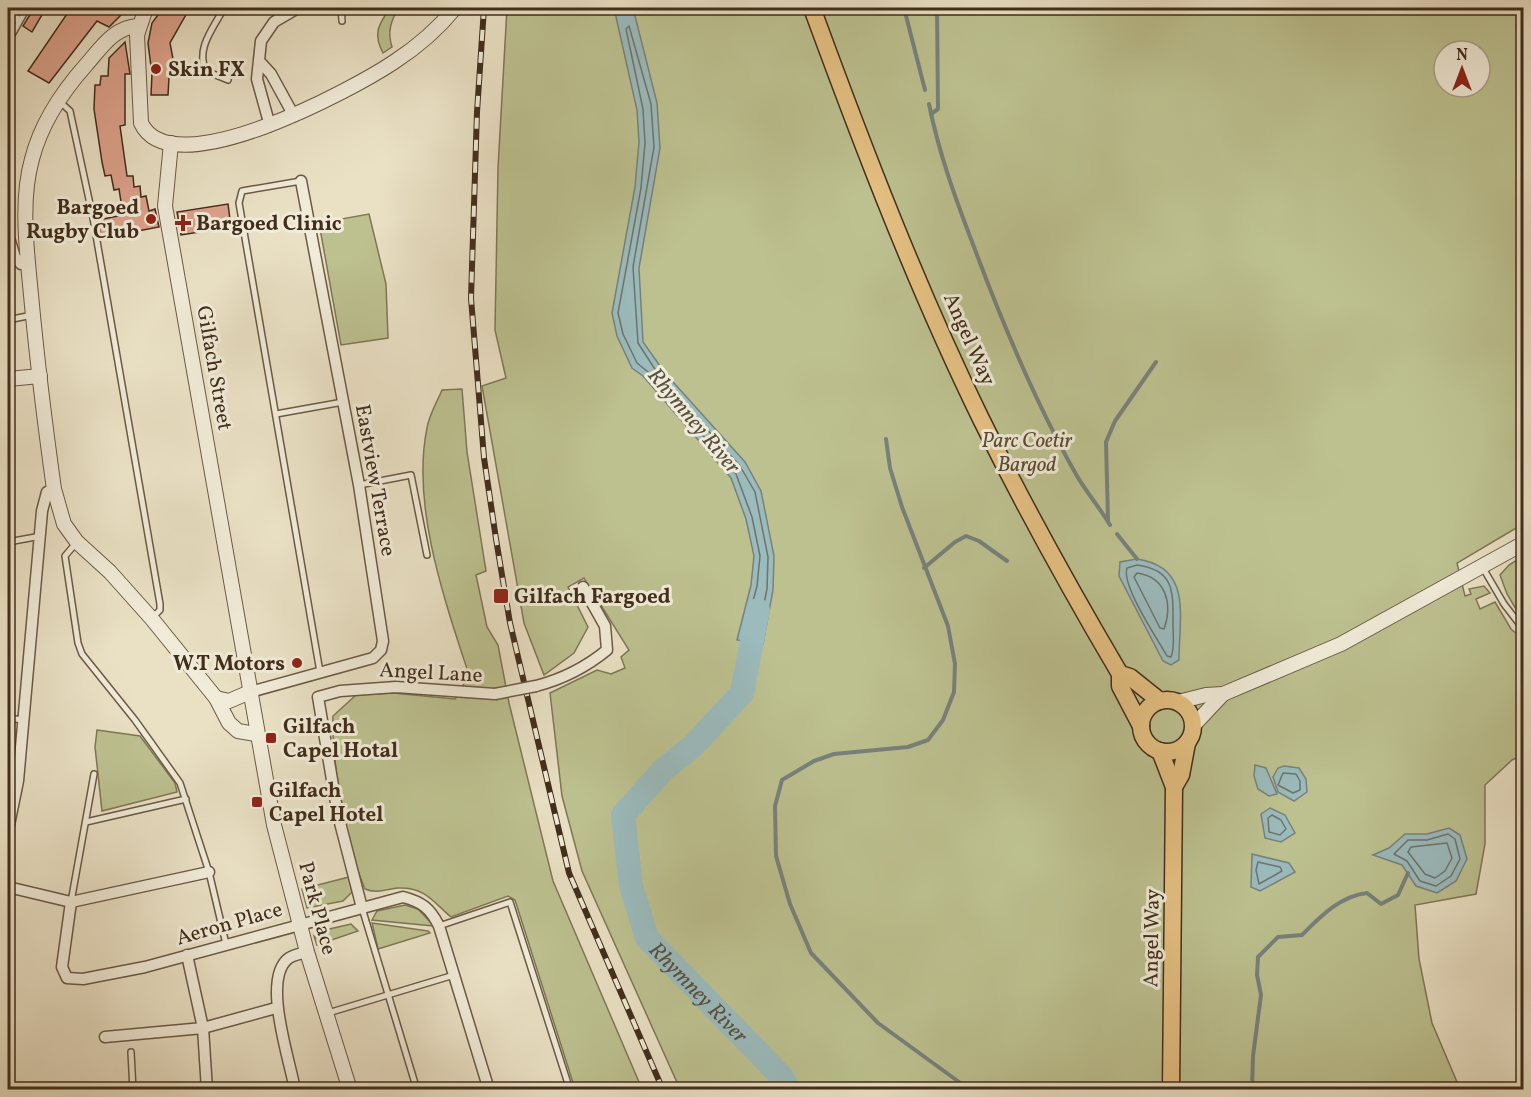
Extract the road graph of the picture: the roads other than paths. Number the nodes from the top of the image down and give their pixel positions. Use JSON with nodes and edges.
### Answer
{"nodes":[{"id":1,"x":14,"y":8,"type":"edge"},
{"id":2,"x":27,"y":8,"type":"edge"},
{"id":3,"x":146,"y":8,"type":"edge"},
{"id":4,"x":224,"y":8,"type":"edge"},
{"id":5,"x":272,"y":8,"type":"edge"},
{"id":6,"x":298,"y":8,"type":"edge"},
{"id":7,"x":340,"y":8,"type":"edge"},
{"id":8,"x":455,"y":8,"type":"edge"},
{"id":9,"x":812,"y":8,"type":"edge"},
{"id":10,"x":279,"y":17,"type":"junction"},
{"id":11,"x":342,"y":21,"type":"dead end"},
{"id":12,"x":18,"y":22,"type":"junction"},
{"id":13,"x":138,"y":26,"type":"junction"},
{"id":14,"x":8,"y":42,"type":"edge"},
{"id":15,"x":260,"y":62,"type":"junction"},
{"id":16,"x":228,"y":80,"type":"dead end"},
{"id":17,"x":58,"y":101,"type":"junction"},
{"id":18,"x":294,"y":116,"type":"junction"},
{"id":19,"x":270,"y":126,"type":"junction"},
{"id":20,"x":171,"y":143,"type":"junction"},
{"id":21,"x":301,"y":181,"type":"joint"},
{"id":22,"x":8,"y":235,"type":"edge"},
{"id":23,"x":28,"y":263,"type":"junction"},
{"id":24,"x":33,"y":315,"type":"junction"},
{"id":25,"x":8,"y":320,"type":"edge"},
{"id":26,"x":40,"y":376,"type":"junction"},
{"id":27,"x":8,"y":379,"type":"edge"},
{"id":28,"x":343,"y":402,"type":"junction"},
{"id":29,"x":276,"y":414,"type":"junction"},
{"id":30,"x":359,"y":485,"type":"junction"},
{"id":31,"x":54,"y":489,"type":"junction"},
{"id":32,"x":42,"y":536,"type":"junction"},
{"id":33,"x":8,"y":542,"type":"edge"},
{"id":34,"x":77,"y":542,"type":"junction"},
{"id":35,"x":1524,"y":543,"type":"edge"},
{"id":36,"x":427,"y":555,"type":"dead end"},
{"id":37,"x":1483,"y":568,"type":"junction"},
{"id":38,"x":583,"y":587,"type":"dead end"},
{"id":39,"x":152,"y":619,"type":"junction"},
{"id":40,"x":1524,"y":630,"type":"edge"},
{"id":41,"x":321,"y":673,"type":"junction"},
{"id":42,"x":1120,"y":674,"type":"junction"},
{"id":43,"x":250,"y":692,"type":"junction"},
{"id":44,"x":1223,"y":694,"type":"junction"},
{"id":45,"x":216,"y":698,"type":"junction"},
{"id":46,"x":1160,"y":700,"type":"junction"},
{"id":47,"x":1178,"y":702,"type":"junction"},
{"id":48,"x":8,"y":718,"type":"edge"},
{"id":49,"x":23,"y":720,"type":"junction"},
{"id":50,"x":1141,"y":726,"type":"junction"},
{"id":51,"x":1193,"y":726,"type":"junction"},
{"id":52,"x":256,"y":734,"type":"junction"},
{"id":53,"x":1187,"y":742,"type":"junction"},
{"id":54,"x":1160,"y":751,"type":"junction"},
{"id":55,"x":94,"y":774,"type":"dead end"},
{"id":56,"x":1174,"y":787,"type":"junction"},
{"id":57,"x":186,"y":799,"type":"junction"},
{"id":58,"x":86,"y":822,"type":"junction"},
{"id":59,"x":8,"y":830,"type":"edge"},
{"id":60,"x":209,"y":872,"type":"junction"},
{"id":61,"x":8,"y":887,"type":"edge"},
{"id":62,"x":71,"y":902,"type":"junction"},
{"id":63,"x":362,"y":908,"type":"junction"},
{"id":64,"x":300,"y":923,"type":"junction"},
{"id":65,"x":439,"y":926,"type":"junction"},
{"id":66,"x":226,"y":944,"type":"junction"},
{"id":67,"x":307,"y":952,"type":"junction"},
{"id":68,"x":187,"y":955,"type":"junction"},
{"id":69,"x":454,"y":975,"type":"junction"},
{"id":70,"x":388,"y":995,"type":"junction"},
{"id":71,"x":276,"y":1008,"type":"junction"},
{"id":72,"x":326,"y":1013,"type":"junction"},
{"id":73,"x":203,"y":1028,"type":"junction"},
{"id":74,"x":105,"y":1037,"type":"dead end"},
{"id":75,"x":131,"y":1052,"type":"dead end"},
{"id":76,"x":133,"y":1089,"type":"edge"},
{"id":77,"x":207,"y":1089,"type":"edge"},
{"id":78,"x":295,"y":1089,"type":"edge"},
{"id":79,"x":350,"y":1089,"type":"edge"},
{"id":80,"x":417,"y":1089,"type":"edge"},
{"id":81,"x":489,"y":1089,"type":"edge"},
{"id":82,"x":570,"y":1089,"type":"edge"},
{"id":83,"x":1172,"y":1089,"type":"edge"}],
"edges":[{"from":1,"to":12,"type":"lane"},
{"from":2,"to":12,"type":"lane"},
{"from":3,"to":13,"type":"street"},
{"from":4,"to":16,"type":"lane"},
{"from":5,"to":10,"type":"lane"},
{"from":6,"to":10,"type":"street"},
{"from":7,"to":11,"type":"lane"},
{"from":8,"to":18,"type":"street"},
{"from":9,"to":42,"type":"main road","name":"Angel Way"},
{"from":10,"to":15,"type":"street"},
{"from":12,"to":14,"type":"lane"},
{"from":13,"to":17,"type":"street"},
{"from":13,"to":20,"type":"street"},
{"from":15,"to":18,"type":"street"},
{"from":15,"to":19,"type":"street"},
{"from":17,"to":23,"type":"street"},
{"from":17,"to":39,"type":"lane"},
{"from":18,"to":19,"type":"street"},
{"from":19,"to":20,"type":"street"},
{"from":20,"to":43,"type":"street","name":"Gilfach Street"},
{"from":21,"to":28,"type":"street","name":"Eastview Terrace"},
{"from":21,"to":29,"type":"lane"},
{"from":22,"to":23,"type":"street"},
{"from":23,"to":24,"type":"street"},
{"from":24,"to":25,"type":"lane"},
{"from":24,"to":26,"type":"street"},
{"from":26,"to":27,"type":"street"},
{"from":26,"to":31,"type":"street"},
{"from":28,"to":29,"type":"lane"},
{"from":28,"to":30,"type":"street","name":"Eastview Terrace"},
{"from":29,"to":41,"type":"lane"},
{"from":30,"to":36,"type":"lane"},
{"from":30,"to":41,"type":"street","name":"Eastview Terrace"},
{"from":31,"to":32,"type":"street"},
{"from":31,"to":34,"type":"street"},
{"from":32,"to":33,"type":"lane"},
{"from":32,"to":49,"type":"street"},
{"from":34,"to":39,"type":"street"},
{"from":34,"to":57,"type":"lane"},
{"from":35,"to":37,"type":"street"},
{"from":37,"to":40,"type":"lane"},
{"from":37,"to":44,"type":"street"},
{"from":38,"to":63,"type":"street","name":"Angel Lane","bridge":true},
{"from":39,"to":45,"type":"street"},
{"from":41,"to":43,"type":"street","name":"Eastview Terrace"},
{"from":42,"to":46,"type":"main road","name":"Angel Way"},
{"from":42,"to":50,"type":"main road","name":"Angel Way"},
{"from":43,"to":45,"type":"street"},
{"from":43,"to":52,"type":"street","name":"Gilfach Street"},
{"from":44,"to":47,"type":"street"},
{"from":44,"to":51,"type":"street"},
{"from":45,"to":52,"type":"street"},
{"from":46,"to":47,"type":"main road"},
{"from":46,"to":50,"type":"main road"},
{"from":47,"to":51,"type":"main road"},
{"from":48,"to":49,"type":"lane"},
{"from":49,"to":59,"type":"street"},
{"from":50,"to":54,"type":"main road"},
{"from":51,"to":53,"type":"main road"},
{"from":52,"to":64,"type":"street","name":"Park Place"},
{"from":53,"to":54,"type":"main road"},
{"from":53,"to":56,"type":"main road","name":"Angel Way"},
{"from":54,"to":56,"type":"main road","name":"Angel Way"},
{"from":55,"to":58,"type":"lane"},
{"from":56,"to":83,"type":"main road","name":"Angel Way"},
{"from":57,"to":58,"type":"lane"},
{"from":57,"to":60,"type":"lane"},
{"from":58,"to":62,"type":"lane"},
{"from":60,"to":62,"type":"street"},
{"from":60,"to":66,"type":"lane"},
{"from":61,"to":62,"type":"street"},
{"from":62,"to":68,"type":"street","name":"Aeron Place"},
{"from":63,"to":64,"type":"street","name":"Aeron Place"},
{"from":63,"to":65,"type":"street","name":"Aeron Place"},
{"from":63,"to":70,"type":"lane"},
{"from":64,"to":66,"type":"street","name":"Aeron Place"},
{"from":64,"to":67,"type":"street","name":"Park Place"},
{"from":65,"to":69,"type":"street","name":"Aeron Place"},
{"from":65,"to":82,"type":"lane"},
{"from":66,"to":68,"type":"street","name":"Aeron Place"},
{"from":67,"to":71,"type":"street"},
{"from":67,"to":72,"type":"street","name":"Park Place"},
{"from":68,"to":73,"type":"street"},
{"from":69,"to":70,"type":"lane"},
{"from":69,"to":81,"type":"street","name":"Aeron Place"},
{"from":70,"to":72,"type":"lane"},
{"from":70,"to":80,"type":"lane"},
{"from":71,"to":73,"type":"street"},
{"from":71,"to":78,"type":"street"},
{"from":72,"to":79,"type":"street","name":"Park Place"},
{"from":73,"to":74,"type":"street"},
{"from":73,"to":77,"type":"street"},
{"from":75,"to":76,"type":"lane"}]}
